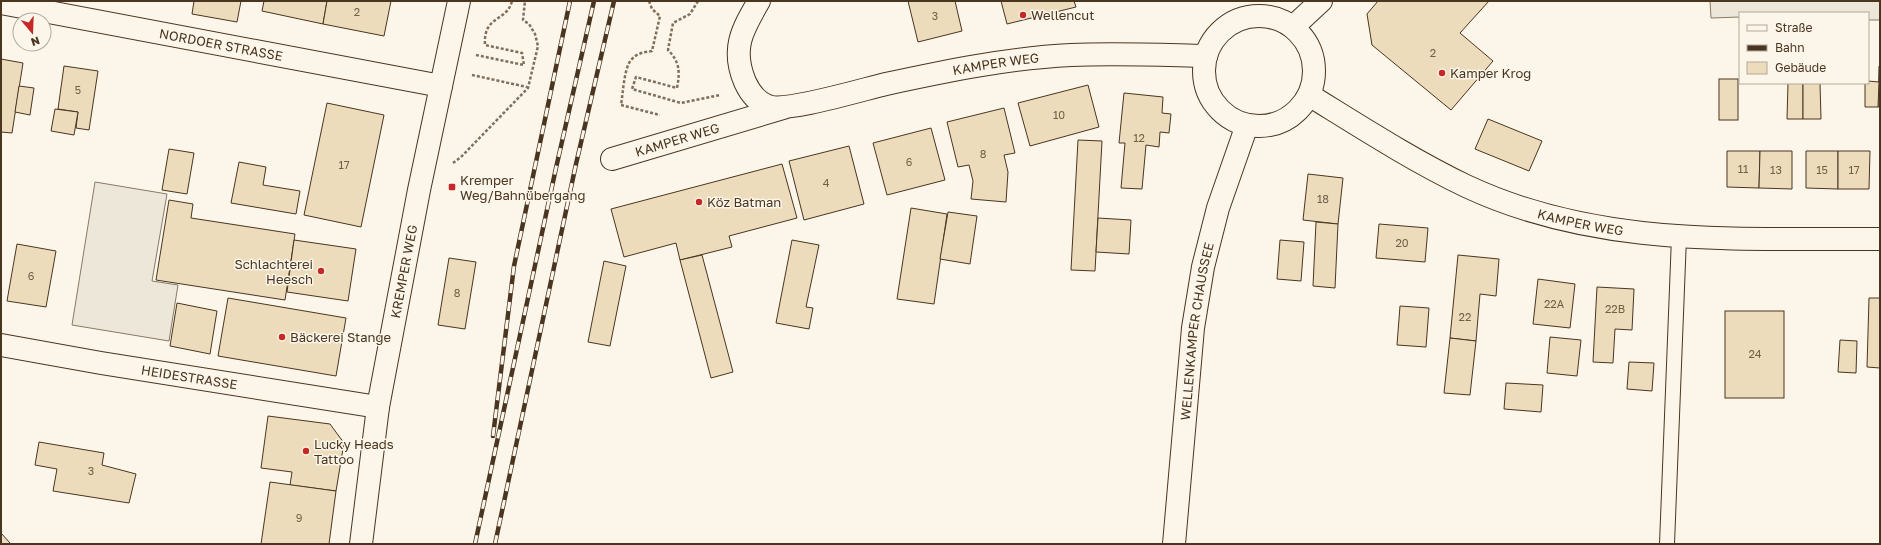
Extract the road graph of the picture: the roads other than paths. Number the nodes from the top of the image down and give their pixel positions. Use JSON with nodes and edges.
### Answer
{"nodes":[{"id":1,"x":459,"y":1,"type":"edge"},
{"id":2,"x":759,"y":1,"type":"edge"},
{"id":3,"x":1321,"y":1,"type":"edge"},
{"id":4,"x":1,"y":3,"type":"edge"},
{"id":5,"x":40,"y":6,"type":"edge"},
{"id":6,"x":1292,"y":27,"type":"junction"},
{"id":7,"x":1206,"y":56,"type":"junction"},
{"id":8,"x":443,"y":77,"type":"junction"},
{"id":9,"x":1309,"y":95,"type":"junction"},
{"id":10,"x":788,"y":106,"type":"junction"},
{"id":11,"x":1246,"y":125,"type":"junction"},
{"id":12,"x":612,"y":159,"type":"dead end"},
{"id":13,"x":1679,"y":237,"type":"junction"},
{"id":14,"x":1880,"y":239,"type":"edge"},
{"id":15,"x":1,"y":345,"type":"edge"},
{"id":16,"x":378,"y":407,"type":"junction"},
{"id":17,"x":360,"y":544,"type":"edge"},
{"id":18,"x":1174,"y":544,"type":"edge"},
{"id":19,"x":1667,"y":544,"type":"edge"}],
"edges":[{"from":1,"to":8,"type":"street","name":"KREMPER WEG"},
{"from":2,"to":10,"type":"street","name":"KAMPER WEG"},
{"from":3,"to":6,"type":"street"},
{"from":4,"to":5,"type":"street","name":"NORDOER STRASSE"},
{"from":5,"to":8,"type":"street","name":"NORDOER STRASSE"},
{"from":6,"to":7,"type":"street"},
{"from":6,"to":9,"type":"street"},
{"from":7,"to":10,"type":"street","name":"KAMPER WEG"},
{"from":7,"to":11,"type":"street"},
{"from":8,"to":16,"type":"street","name":"KREMPER WEG"},
{"from":9,"to":11,"type":"street"},
{"from":9,"to":13,"type":"street","name":"KAMPER WEG"},
{"from":10,"to":12,"type":"street","name":"KAMPER WEG"},
{"from":11,"to":18,"type":"street","name":"WELLENKAMPER CHAUSSEE"},
{"from":13,"to":14,"type":"street","name":"KAMPER WEG"},
{"from":13,"to":19,"type":"lane"},
{"from":15,"to":16,"type":"street","name":"HEIDESTRASSE"},
{"from":16,"to":17,"type":"street","name":"KREMPER WEG"}]}
